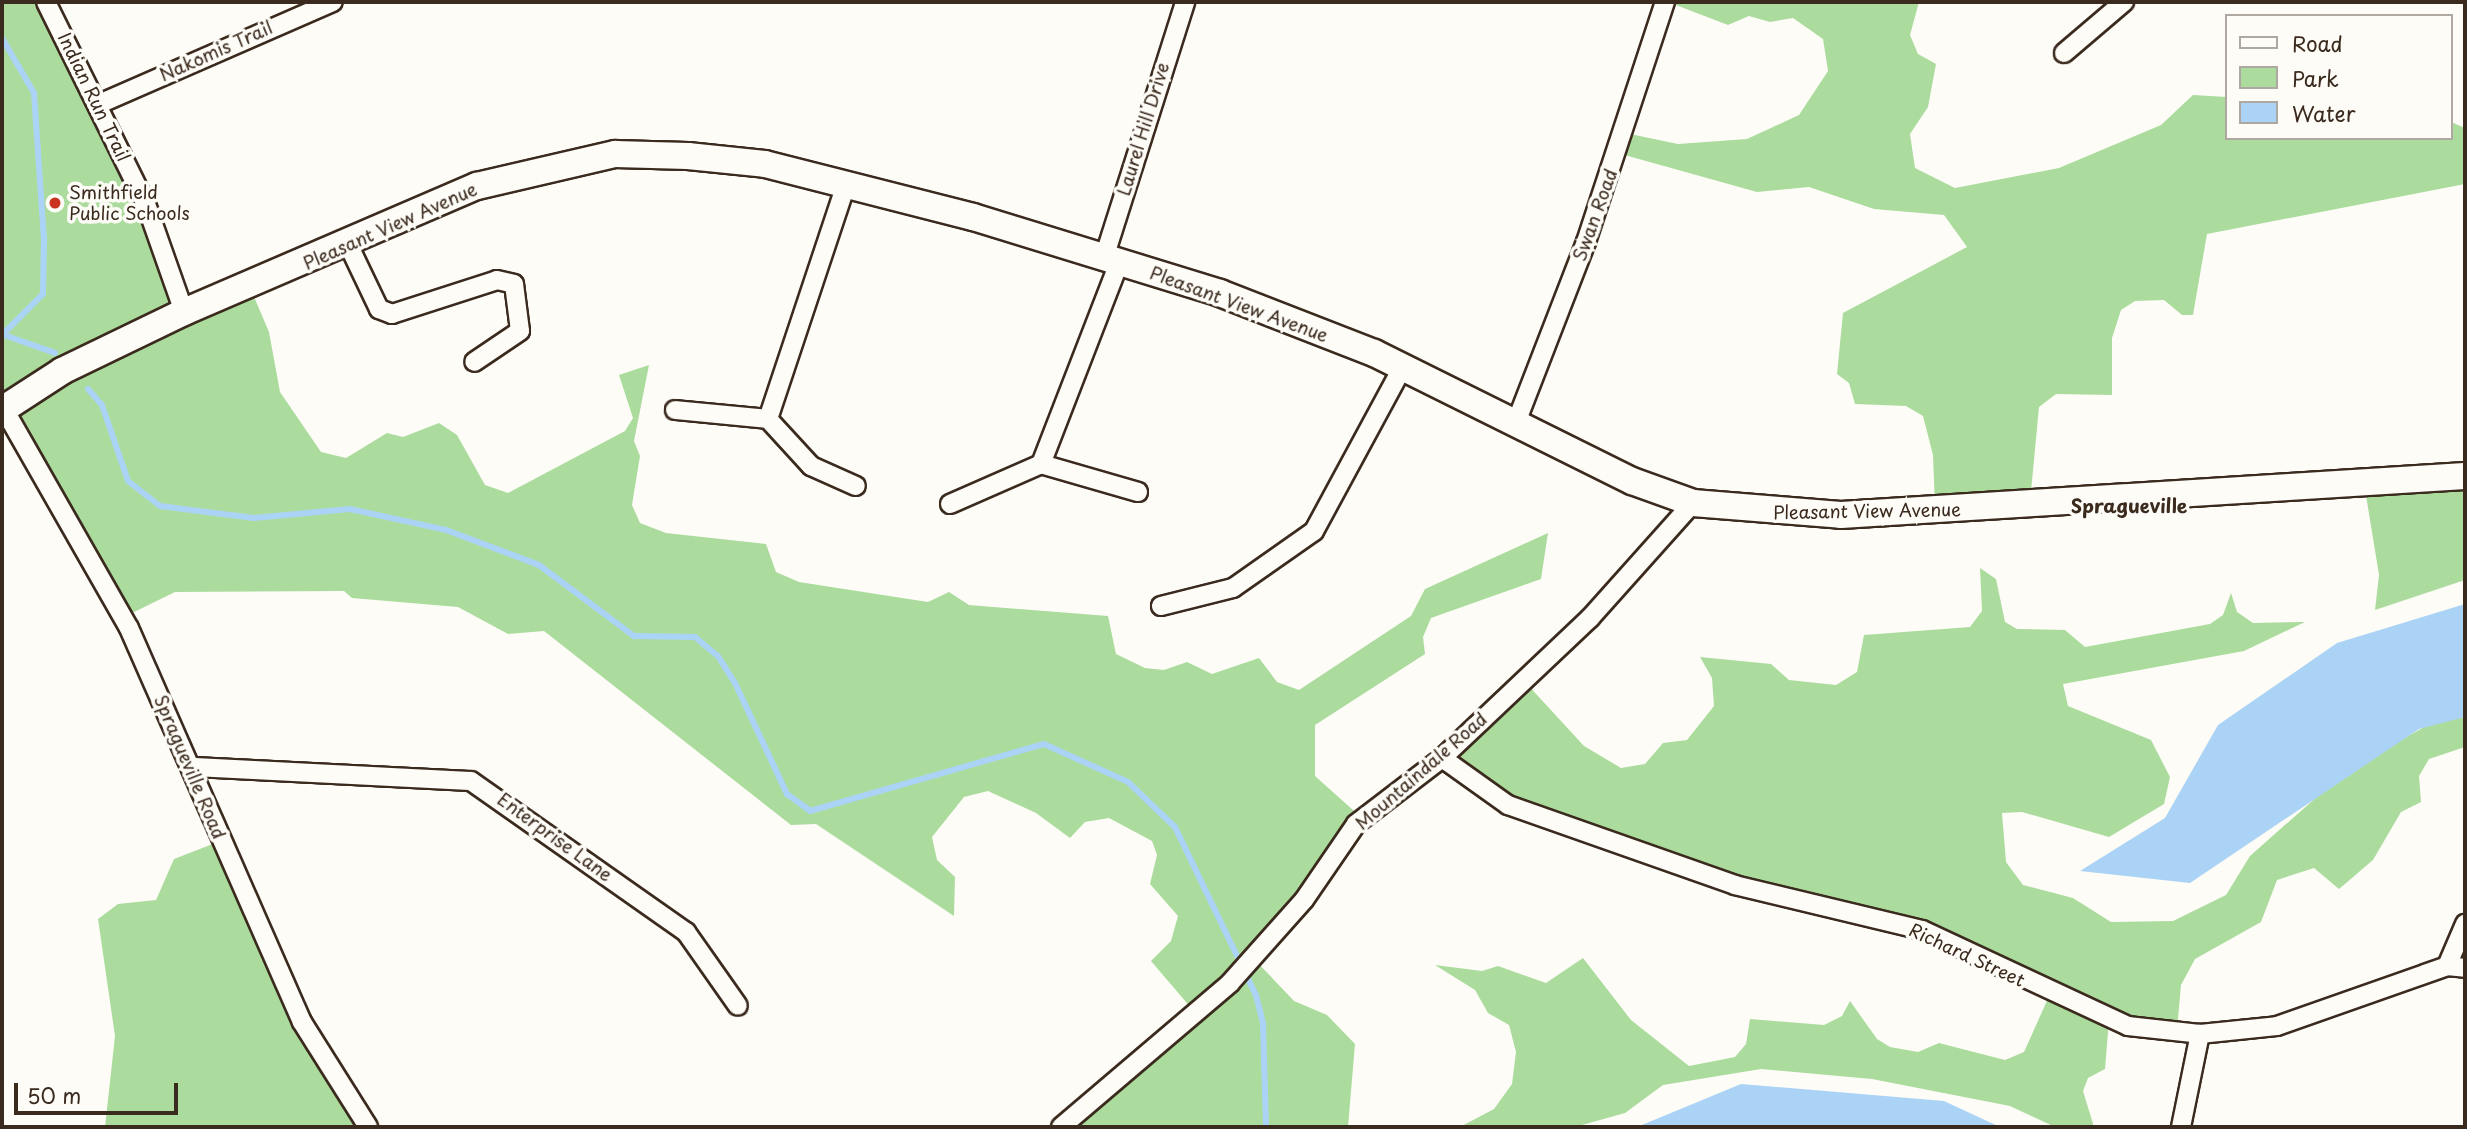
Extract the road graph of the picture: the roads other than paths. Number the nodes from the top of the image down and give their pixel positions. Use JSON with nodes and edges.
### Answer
{"nodes":[{"id":1,"x":46,"y":2,"type":"edge"},
{"id":2,"x":333,"y":2,"type":"edge"},
{"id":3,"x":1185,"y":2,"type":"edge"},
{"id":4,"x":1665,"y":2,"type":"edge"},
{"id":5,"x":2124,"y":2,"type":"edge"},
{"id":6,"x":2064,"y":53,"type":"dead end"},
{"id":7,"x":99,"y":104,"type":"junction"},
{"id":8,"x":846,"y":185,"type":"junction"},
{"id":9,"x":348,"y":244,"type":"junction"},
{"id":10,"x":1112,"y":260,"type":"junction"},
{"id":11,"x":184,"y":312,"type":"junction"},
{"id":12,"x":474,"y":362,"type":"dead end"},
{"id":13,"x":1402,"y":368,"type":"junction"},
{"id":14,"x":3,"y":410,"type":"edge"},
{"id":15,"x":674,"y":410,"type":"dead end"},
{"id":16,"x":768,"y":419,"type":"junction"},
{"id":17,"x":1515,"y":425,"type":"junction"},
{"id":18,"x":1041,"y":464,"type":"junction"},
{"id":19,"x":2465,"y":475,"type":"edge"},
{"id":20,"x":856,"y":486,"type":"dead end"},
{"id":21,"x":1138,"y":492,"type":"dead end"},
{"id":22,"x":1693,"y":503,"type":"junction"},
{"id":23,"x":950,"y":504,"type":"dead end"},
{"id":24,"x":1161,"y":606,"type":"dead end"},
{"id":25,"x":1442,"y":758,"type":"junction"},
{"id":26,"x":194,"y":767,"type":"junction"},
{"id":27,"x":2465,"y":924,"type":"edge"},
{"id":28,"x":2447,"y":966,"type":"junction"},
{"id":29,"x":2465,"y":968,"type":"edge"},
{"id":30,"x":738,"y":1006,"type":"dead end"},
{"id":31,"x":2200,"y":1034,"type":"junction"},
{"id":32,"x":368,"y":1127,"type":"edge"},
{"id":33,"x":1061,"y":1127,"type":"edge"},
{"id":34,"x":2181,"y":1127,"type":"edge"}],
"edges":[{"from":1,"to":7,"type":"street","name":"Indian Run Trail"},
{"from":2,"to":7,"type":"street","name":"Nakomis Trail"},
{"from":3,"to":10,"type":"street","name":"Laurel Hill Drive"},
{"from":4,"to":17,"type":"street","name":"Swan Road"},
{"from":5,"to":6,"type":"street"},
{"from":7,"to":11,"type":"street","name":"Indian Run Trail"},
{"from":8,"to":9,"type":"main road","name":"Pleasant View Avenue"},
{"from":8,"to":10,"type":"main road","name":"Pleasant View Avenue"},
{"from":8,"to":16,"type":"street"},
{"from":9,"to":11,"type":"main road","name":"Pleasant View Avenue"},
{"from":9,"to":12,"type":"street"},
{"from":10,"to":13,"type":"main road","name":"Pleasant View Avenue"},
{"from":10,"to":18,"type":"street","name":"Laurel Hill Drive"},
{"from":11,"to":14,"type":"main road","name":"Pleasant View Avenue"},
{"from":13,"to":17,"type":"main road","name":"Pleasant View Avenue"},
{"from":13,"to":24,"type":"street"},
{"from":14,"to":26,"type":"street","name":"Spragueville Road"},
{"from":15,"to":16,"type":"street"},
{"from":16,"to":20,"type":"street"},
{"from":17,"to":22,"type":"main road","name":"Pleasant View Avenue"},
{"from":18,"to":21,"type":"street"},
{"from":18,"to":23,"type":"street"},
{"from":19,"to":22,"type":"main road","name":"Pleasant View Avenue"},
{"from":22,"to":25,"type":"street","name":"Mountaindale Road"},
{"from":25,"to":31,"type":"street","name":"Richard Street"},
{"from":25,"to":33,"type":"street","name":"Mountaindale Road"},
{"from":26,"to":30,"type":"street","name":"Enterprise Lane"},
{"from":26,"to":32,"type":"street","name":"Spragueville Road"},
{"from":27,"to":28,"type":"street"},
{"from":28,"to":29,"type":"street","name":"Richard Street"},
{"from":28,"to":31,"type":"street","name":"Richard Street"},
{"from":31,"to":34,"type":"street"}]}
